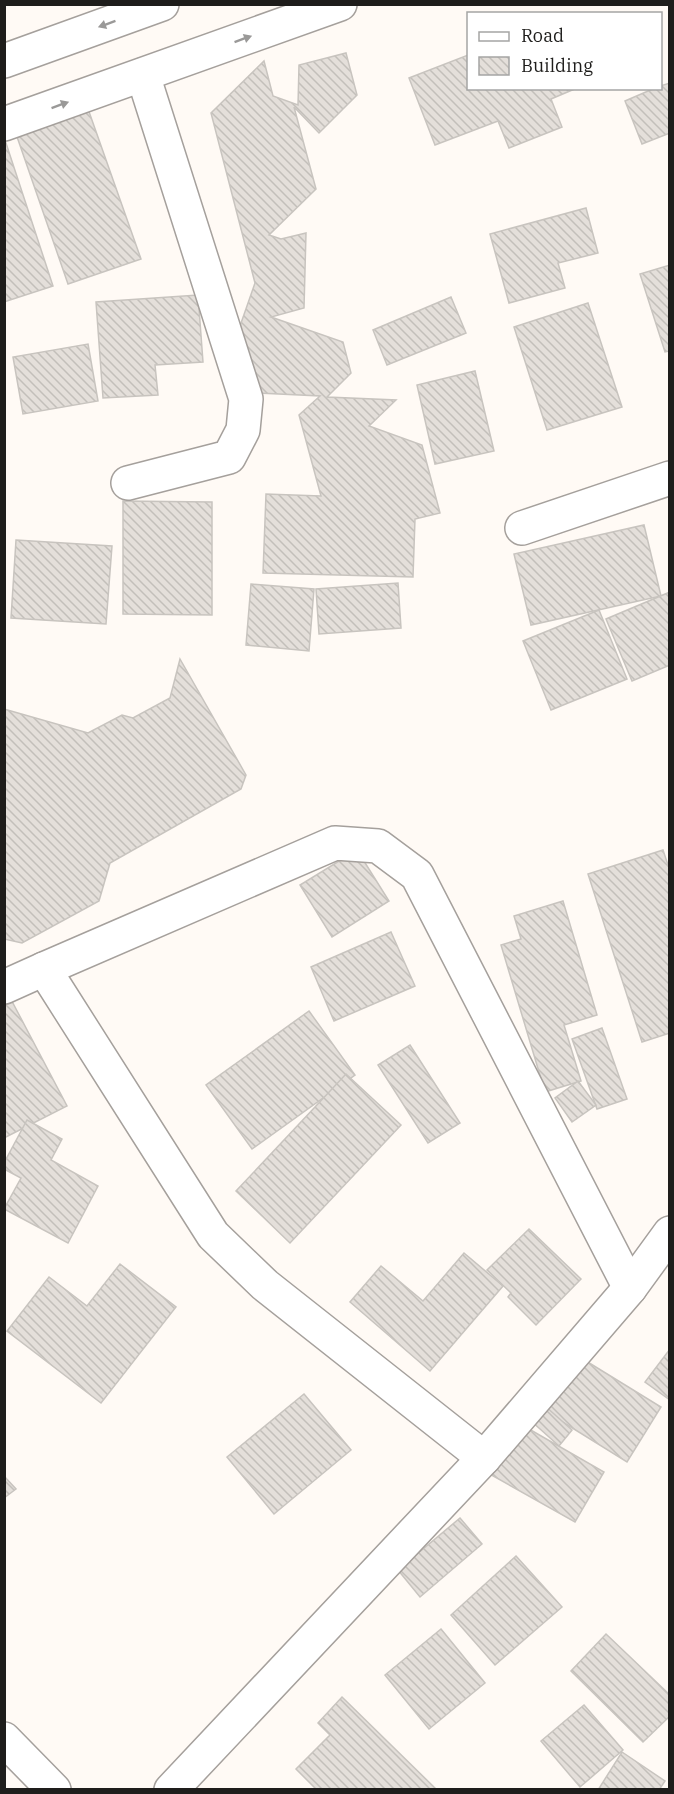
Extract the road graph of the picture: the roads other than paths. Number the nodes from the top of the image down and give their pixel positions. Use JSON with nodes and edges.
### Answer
{"nodes":[{"id":1,"x":162,"y":4,"type":"edge"},
{"id":2,"x":340,"y":4,"type":"edge"},
{"id":3,"x":4,"y":61,"type":"edge"},
{"id":4,"x":143,"y":75,"type":"junction"},
{"id":5,"x":4,"y":124,"type":"edge"},
{"id":6,"x":669,"y":478,"type":"edge"},
{"id":7,"x":128,"y":483,"type":"dead end"},
{"id":8,"x":522,"y":528,"type":"dead end"},
{"id":9,"x":44,"y":969,"type":"junction"},
{"id":10,"x":4,"y":987,"type":"edge"},
{"id":11,"x":669,"y":1233,"type":"edge"},
{"id":12,"x":630,"y":1288,"type":"junction"},
{"id":13,"x":484,"y":1458,"type":"junction"},
{"id":14,"x":4,"y":1739,"type":"edge"},
{"id":15,"x":54,"y":1790,"type":"edge"},
{"id":16,"x":171,"y":1790,"type":"edge"}],
"edges":[{"from":1,"to":3,"type":"street","one_way":true},
{"from":4,"to":2,"type":"street","one_way":true},
{"from":5,"to":4,"type":"street","one_way":true},
{"from":4,"to":7,"type":"street"},
{"from":6,"to":8,"type":"street"},
{"from":9,"to":10,"type":"street"},
{"from":9,"to":12,"type":"street"},
{"from":9,"to":13,"type":"street"},
{"from":11,"to":12,"type":"street"},
{"from":12,"to":13,"type":"street"},
{"from":13,"to":16,"type":"street"},
{"from":14,"to":15,"type":"street"}]}
